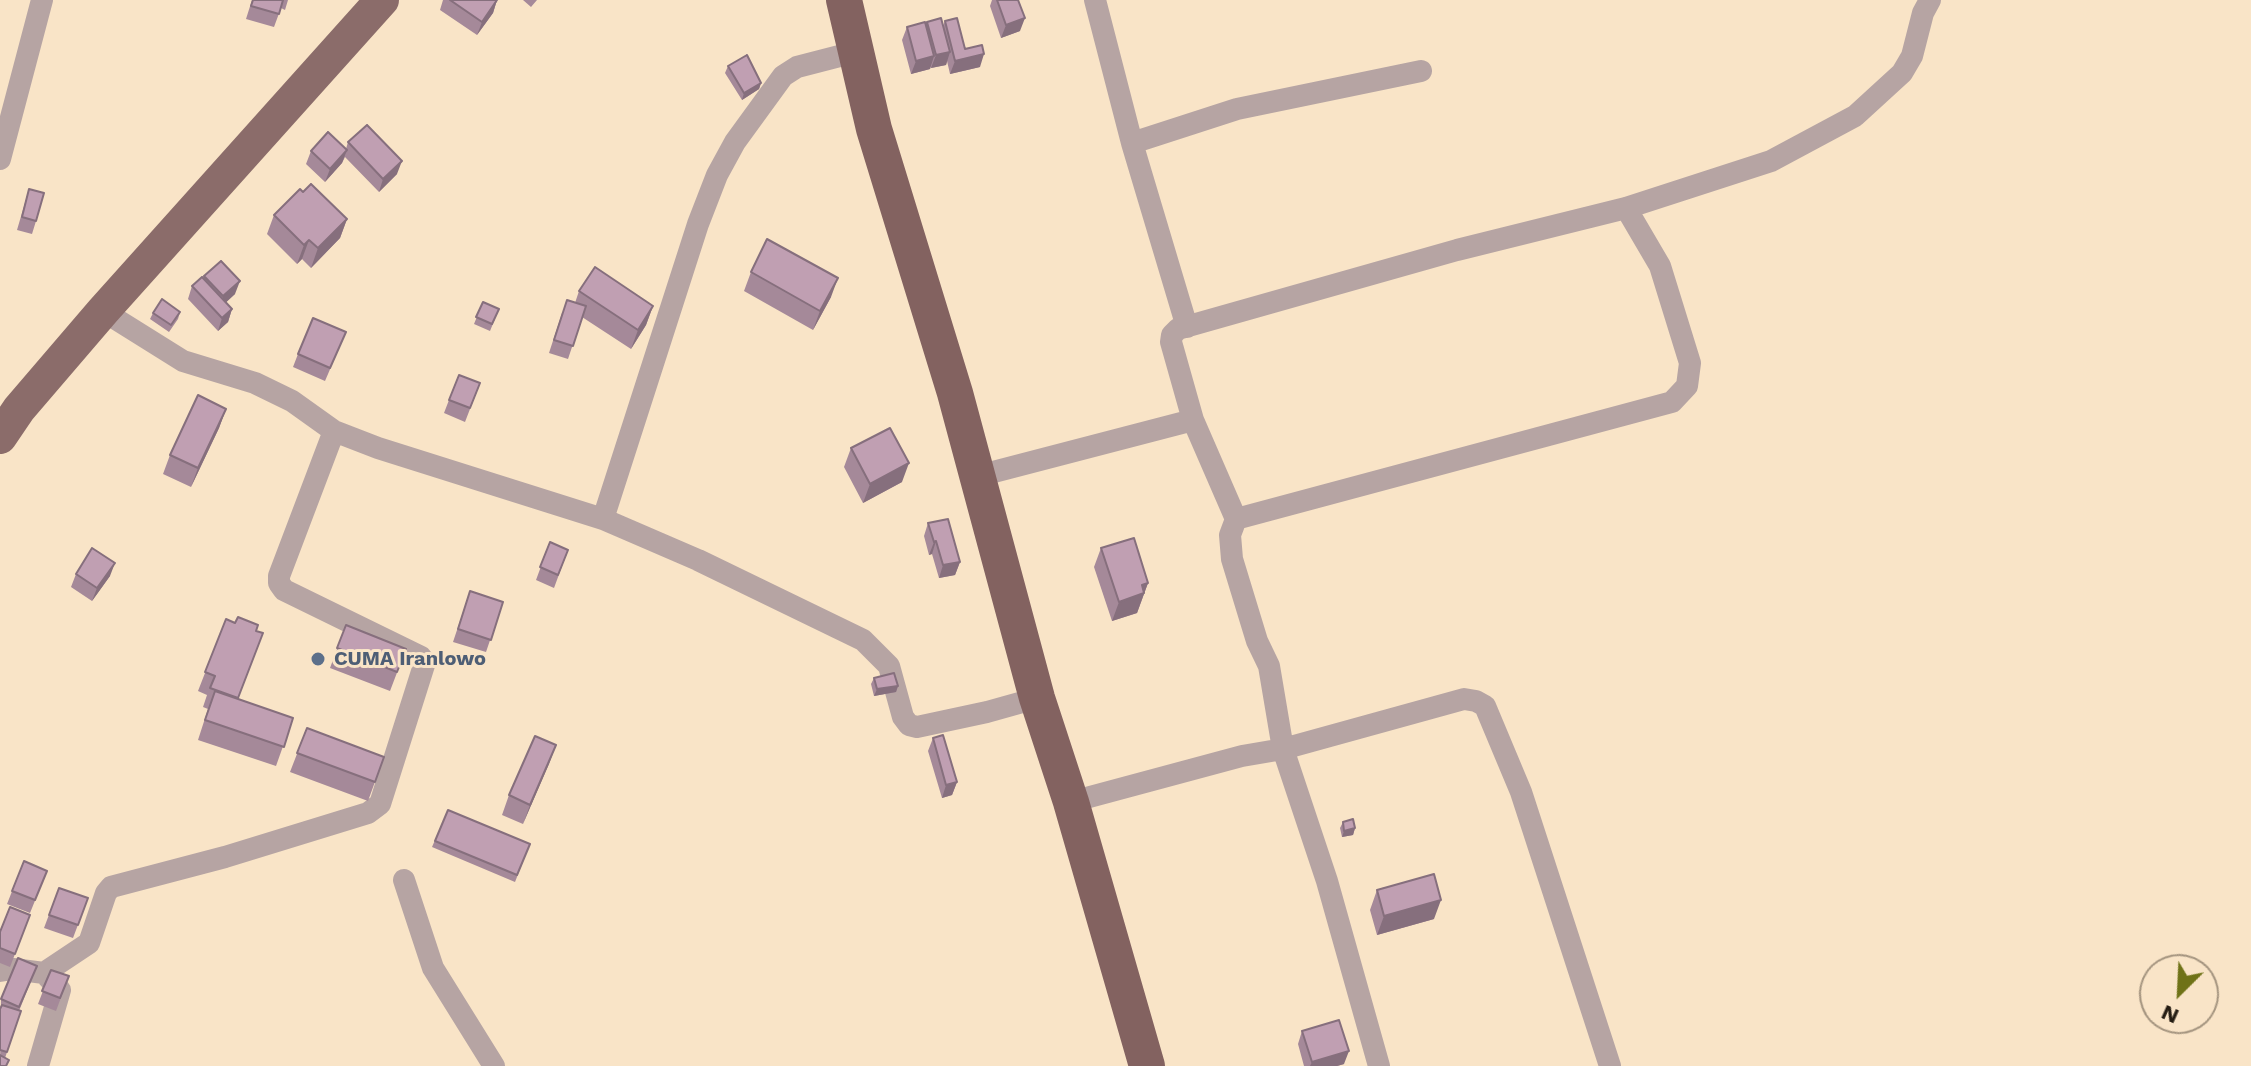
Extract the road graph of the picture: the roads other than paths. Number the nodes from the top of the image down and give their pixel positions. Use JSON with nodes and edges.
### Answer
{"nodes":[{"id":1,"x":42,"y":0,"type":"edge"},
{"id":2,"x":382,"y":0,"type":"edge"},
{"id":3,"x":844,"y":0,"type":"edge"},
{"id":4,"x":1095,"y":0,"type":"edge"},
{"id":5,"x":1930,"y":0,"type":"edge"},
{"id":6,"x":855,"y":52,"type":"junction"},
{"id":7,"x":1421,"y":71,"type":"dead end"},
{"id":8,"x":1132,"y":143,"type":"junction"},
{"id":9,"x":0,"y":159,"type":"edge"},
{"id":10,"x":1626,"y":208,"type":"junction"},
{"id":11,"x":103,"y":311,"type":"junction"},
{"id":12,"x":1187,"y":327,"type":"junction"},
{"id":13,"x":10,"y":408,"type":"edge"},
{"id":14,"x":1193,"y":420,"type":"junction"},
{"id":15,"x":334,"y":431,"type":"junction"},
{"id":16,"x":0,"y":437,"type":"edge"},
{"id":17,"x":978,"y":476,"type":"junction"},
{"id":18,"x":603,"y":519,"type":"junction"},
{"id":19,"x":1236,"y":519,"type":"junction"},
{"id":20,"x":1037,"y":698,"type":"junction"},
{"id":21,"x":1283,"y":749,"type":"junction"},
{"id":22,"x":1071,"y":802,"type":"junction"},
{"id":23,"x":404,"y":880,"type":"dead end"},
{"id":24,"x":0,"y":971,"type":"edge"},
{"id":25,"x":44,"y":973,"type":"junction"},
{"id":26,"x":38,"y":1066,"type":"edge"},
{"id":27,"x":494,"y":1066,"type":"edge"},
{"id":28,"x":1147,"y":1066,"type":"edge"},
{"id":29,"x":1379,"y":1066,"type":"edge"},
{"id":30,"x":1610,"y":1066,"type":"edge"}],
"edges":[{"from":1,"to":9,"type":"street"},
{"from":2,"to":11,"type":"main road"},
{"from":3,"to":6,"type":"highway"},
{"from":4,"to":8,"type":"street"},
{"from":5,"to":10,"type":"street"},
{"from":6,"to":17,"type":"highway"},
{"from":6,"to":18,"type":"street"},
{"from":7,"to":8,"type":"street"},
{"from":8,"to":12,"type":"street"},
{"from":10,"to":12,"type":"street"},
{"from":10,"to":19,"type":"street"},
{"from":11,"to":13,"type":"main road"},
{"from":11,"to":15,"type":"street"},
{"from":12,"to":14,"type":"street"},
{"from":13,"to":16,"type":"main road"},
{"from":14,"to":17,"type":"street"},
{"from":14,"to":19,"type":"street"},
{"from":15,"to":18,"type":"street"},
{"from":15,"to":25,"type":"street"},
{"from":17,"to":20,"type":"highway"},
{"from":18,"to":20,"type":"street"},
{"from":19,"to":21,"type":"street"},
{"from":20,"to":22,"type":"highway"},
{"from":21,"to":22,"type":"street"},
{"from":21,"to":29,"type":"street"},
{"from":21,"to":30,"type":"street"},
{"from":22,"to":28,"type":"highway"},
{"from":23,"to":27,"type":"street"},
{"from":24,"to":25,"type":"street"},
{"from":25,"to":26,"type":"street"}]}
